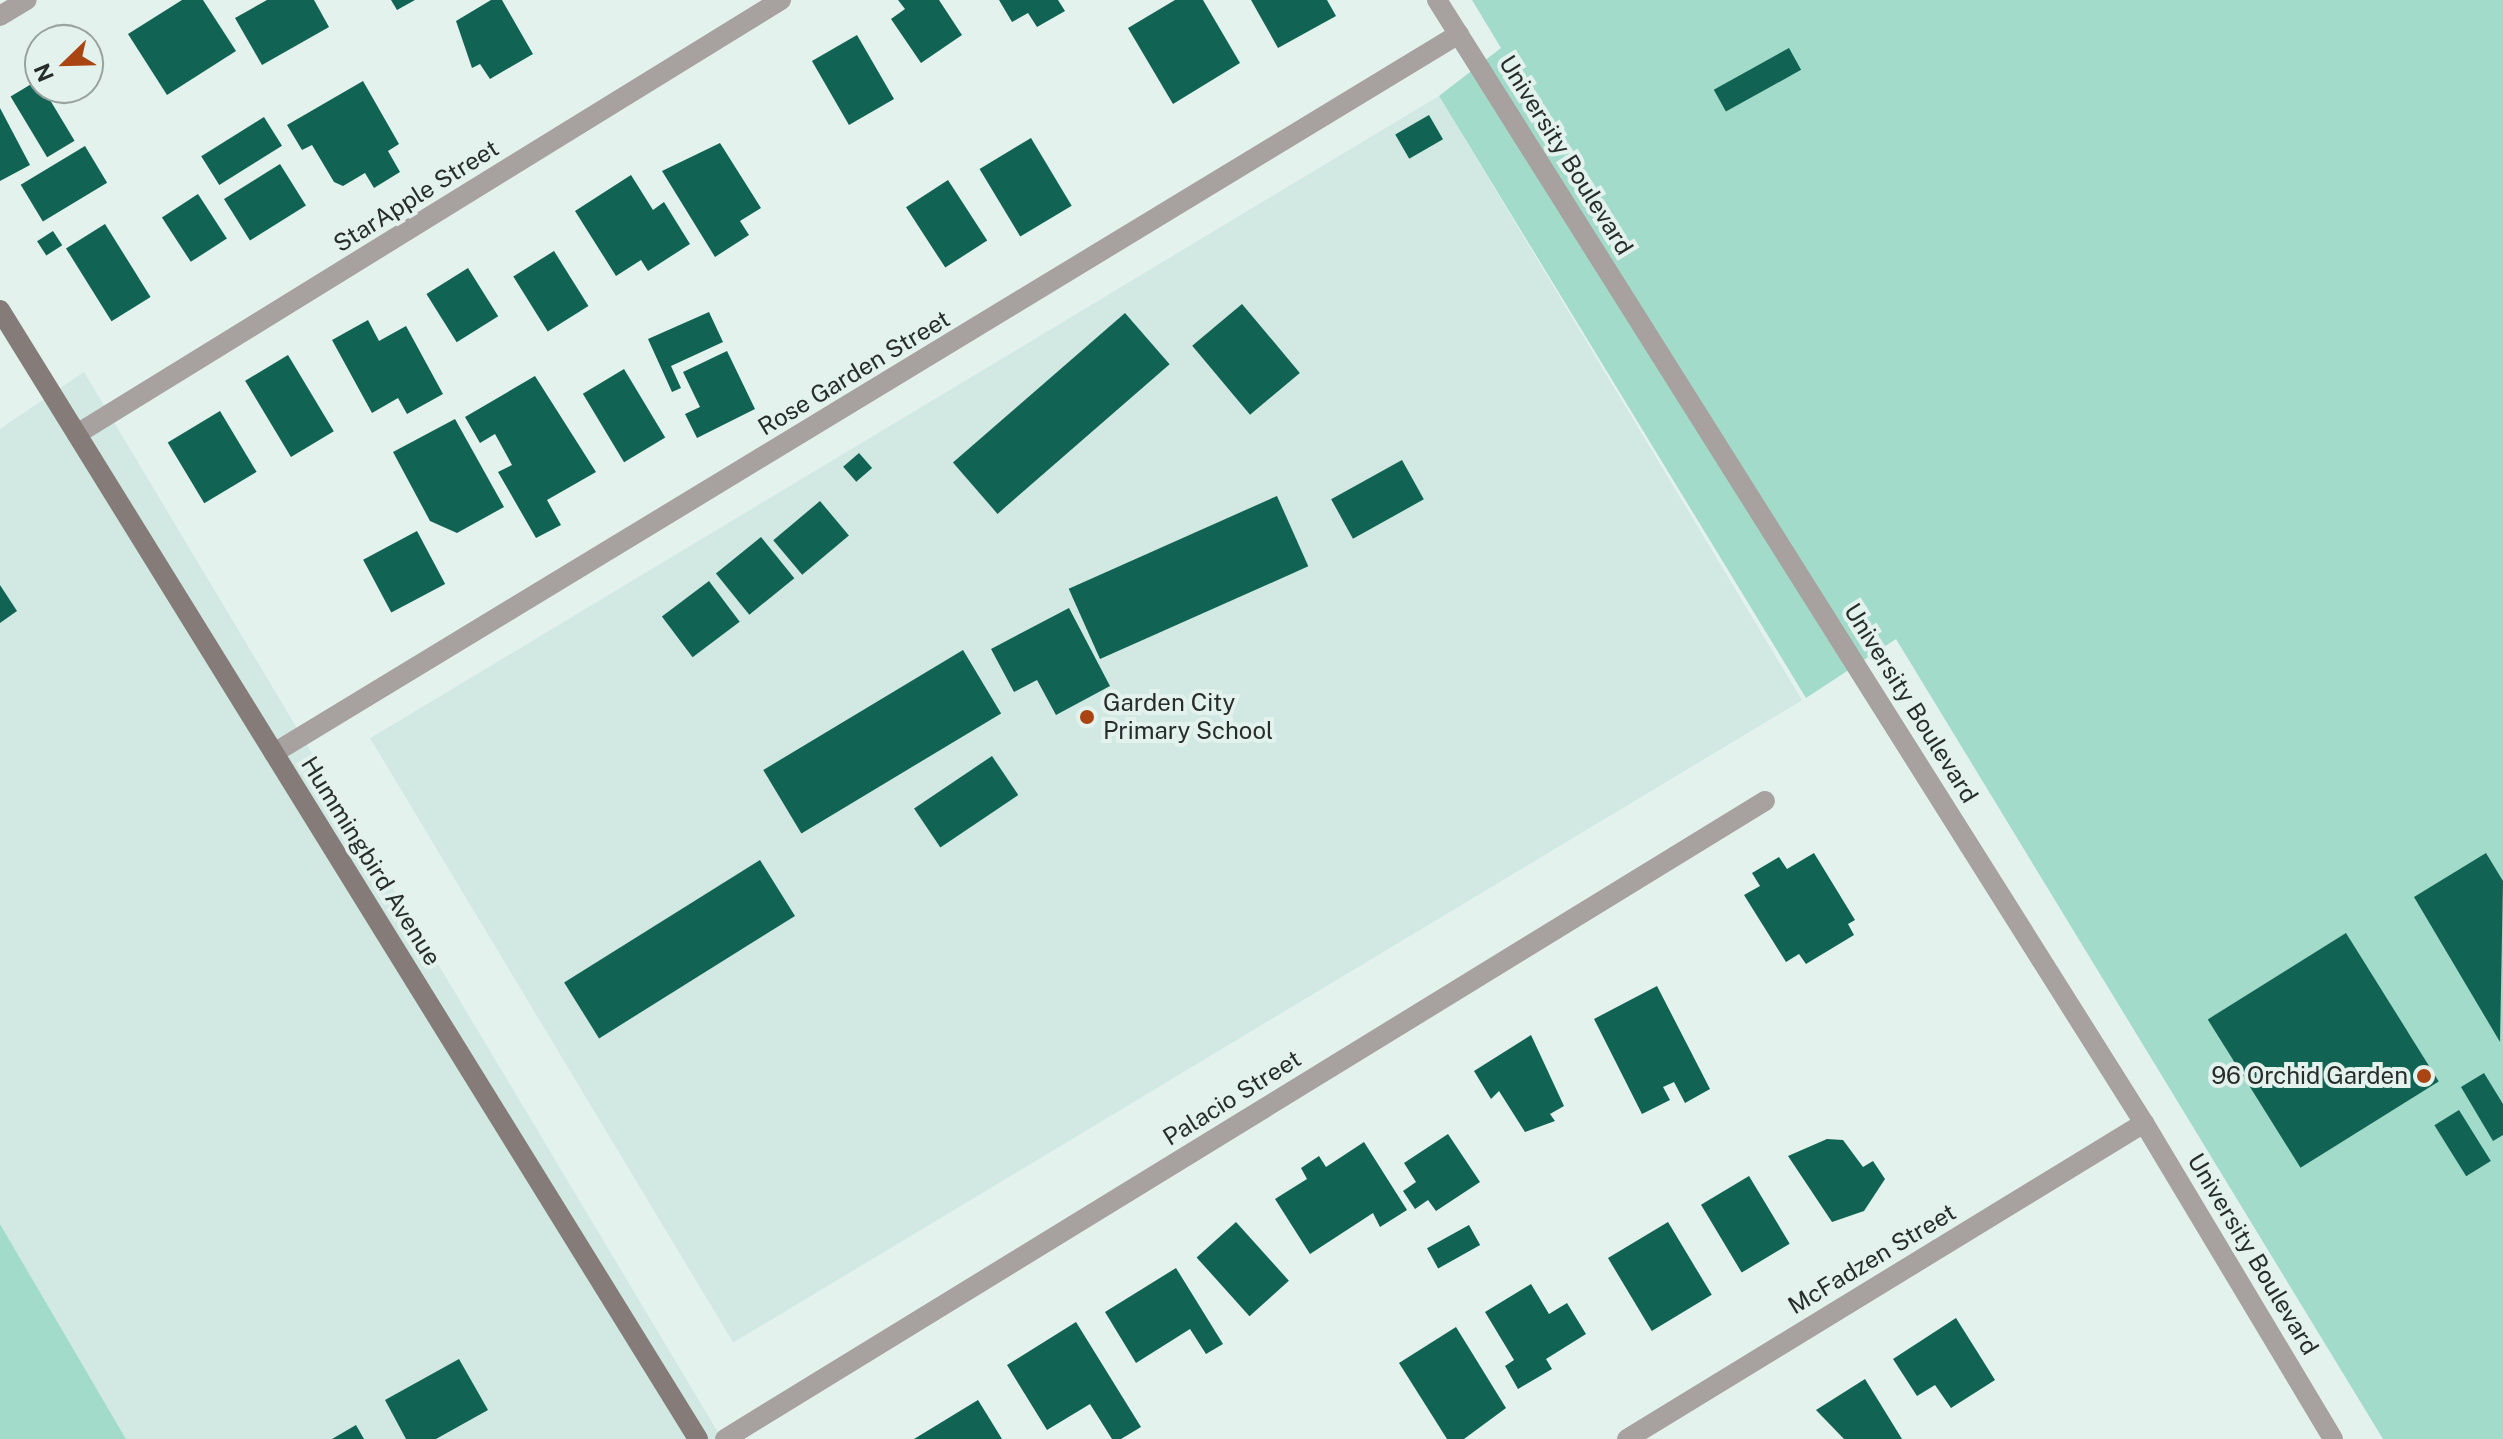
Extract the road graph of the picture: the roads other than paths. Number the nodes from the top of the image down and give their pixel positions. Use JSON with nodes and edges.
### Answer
{"nodes":[{"id":1,"x":27,"y":0,"type":"edge"},
{"id":2,"x":781,"y":0,"type":"edge"},
{"id":3,"x":1437,"y":0,"type":"edge"},
{"id":4,"x":0,"y":16,"type":"edge"},
{"id":5,"x":1459,"y":34,"type":"junction"},
{"id":6,"x":0,"y":310,"type":"edge"},
{"id":7,"x":77,"y":434,"type":"junction"},
{"id":8,"x":274,"y":753,"type":"junction"},
{"id":9,"x":1765,"y":801,"type":"dead end"},
{"id":10,"x":2144,"y":1123,"type":"junction"},
{"id":11,"x":698,"y":1439,"type":"edge"},
{"id":12,"x":725,"y":1439,"type":"edge"},
{"id":13,"x":1627,"y":1439,"type":"edge"},
{"id":14,"x":2333,"y":1439,"type":"edge"}],
"edges":[{"from":1,"to":4,"type":"street"},
{"from":2,"to":7,"type":"street","name":"StarApple Street"},
{"from":3,"to":5,"type":"street","name":"University Boulevard"},
{"from":5,"to":8,"type":"street","name":"Rose Garden Street"},
{"from":5,"to":10,"type":"street","name":"University Boulevard"},
{"from":6,"to":7,"type":"street","name":"Hummingbird Avenue"},
{"from":7,"to":8,"type":"street","name":"Hummingbird Avenue"},
{"from":8,"to":11,"type":"street","name":"Hummingbird Avenue"},
{"from":9,"to":12,"type":"street","name":"Palacio Street"},
{"from":10,"to":13,"type":"street","name":"McFadzen Street"},
{"from":10,"to":14,"type":"street","name":"University Boulevard"}]}
